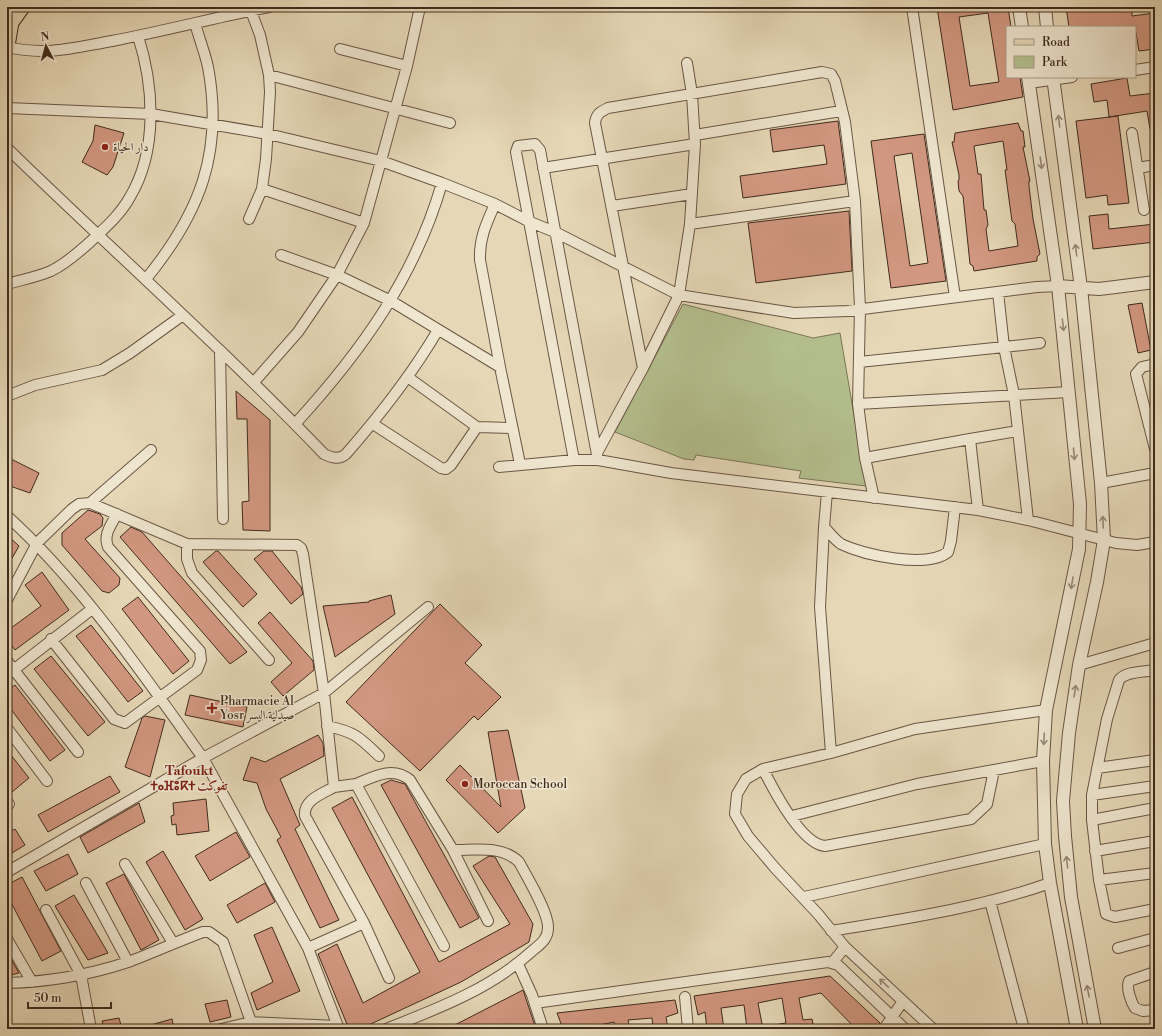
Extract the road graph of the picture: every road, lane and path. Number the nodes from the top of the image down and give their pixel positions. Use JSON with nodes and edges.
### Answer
{"nodes":[{"id":1,"x":22,"y":7,"type":"edge"},
{"id":2,"x":269,"y":7,"type":"edge"},
{"id":3,"x":420,"y":7,"type":"edge"},
{"id":4,"x":912,"y":7,"type":"edge"},
{"id":5,"x":1019,"y":7,"type":"edge"},
{"id":6,"x":1045,"y":7,"type":"edge"},
{"id":7,"x":251,"y":11,"type":"junction"},
{"id":8,"x":195,"y":23,"type":"junction"},
{"id":9,"x":9,"y":25,"type":"edge"},
{"id":10,"x":1022,"y":26,"type":"edge"},
{"id":11,"x":1047,"y":26,"type":"edge"},
{"id":12,"x":138,"y":36,"type":"junction"},
{"id":13,"x":7,"y":46,"type":"edge"},
{"id":14,"x":340,"y":49,"type":"dead end"},
{"id":15,"x":687,"y":63,"type":"dead end"},
{"id":16,"x":408,"y":66,"type":"junction"},
{"id":17,"x":1155,"y":68,"type":"edge"},
{"id":18,"x":1136,"y":70,"type":"edge"},
{"id":19,"x":269,"y":75,"type":"junction"},
{"id":20,"x":1053,"y":78,"type":"edge"},
{"id":21,"x":1029,"y":80,"type":"edge"},
{"id":22,"x":692,"y":94,"type":"junction"},
{"id":23,"x":7,"y":108,"type":"edge"},
{"id":24,"x":395,"y":108,"type":"junction"},
{"id":25,"x":841,"y":111,"type":"junction"},
{"id":26,"x":151,"y":114,"type":"junction"},
{"id":27,"x":450,"y":123,"type":"dead end"},
{"id":28,"x":212,"y":125,"type":"junction"},
{"id":29,"x":1132,"y":133,"type":"dead end"},
{"id":30,"x":268,"y":134,"type":"junction"},
{"id":31,"x":695,"y":139,"type":"junction"},
{"id":32,"x":7,"y":148,"type":"edge"},
{"id":33,"x":603,"y":160,"type":"junction"},
{"id":34,"x":382,"y":161,"type":"junction"},
{"id":35,"x":1155,"y":165,"type":"edge"},
{"id":36,"x":543,"y":168,"type":"junction"},
{"id":37,"x":1138,"y":168,"type":"junction"},
{"id":38,"x":442,"y":182,"type":"junction"},
{"id":39,"x":262,"y":189,"type":"junction"},
{"id":40,"x":692,"y":194,"type":"junction"},
{"id":41,"x":856,"y":201,"type":"junction"},
{"id":42,"x":494,"y":204,"type":"junction"},
{"id":43,"x":612,"y":206,"type":"junction"},
{"id":44,"x":1144,"y":210,"type":"dead end"},
{"id":45,"x":249,"y":220,"type":"dead end"},
{"id":46,"x":530,"y":222,"type":"junction"},
{"id":47,"x":364,"y":223,"type":"junction"},
{"id":48,"x":690,"y":224,"type":"junction"},
{"id":49,"x":555,"y":232,"type":"junction"},
{"id":50,"x":97,"y":236,"type":"junction"},
{"id":51,"x":281,"y":254,"type":"dead end"},
{"id":52,"x":623,"y":268,"type":"junction"},
{"id":53,"x":337,"y":275,"type":"junction"},
{"id":54,"x":146,"y":279,"type":"junction"},
{"id":55,"x":1155,"y":282,"type":"edge"},
{"id":56,"x":7,"y":284,"type":"edge"},
{"id":57,"x":1058,"y":286,"type":"junction"},
{"id":58,"x":1081,"y":288,"type":"junction"},
{"id":59,"x":998,"y":292,"type":"junction"},
{"id":60,"x":679,"y":295,"type":"junction"},
{"id":61,"x":955,"y":297,"type":"junction"},
{"id":62,"x":391,"y":301,"type":"junction"},
{"id":63,"x":860,"y":308,"type":"junction"},
{"id":64,"x":183,"y":315,"type":"junction"},
{"id":65,"x":438,"y":330,"type":"junction"},
{"id":66,"x":1040,"y":343,"type":"dead end"},
{"id":67,"x":1004,"y":347,"type":"junction"},
{"id":68,"x":220,"y":350,"type":"junction"},
{"id":69,"x":859,"y":362,"type":"junction"},
{"id":70,"x":1155,"y":364,"type":"edge"},
{"id":71,"x":500,"y":367,"type":"junction"},
{"id":72,"x":644,"y":368,"type":"junction"},
{"id":73,"x":409,"y":378,"type":"junction"},
{"id":74,"x":254,"y":382,"type":"junction"},
{"id":75,"x":1069,"y":392,"type":"junction"},
{"id":76,"x":1014,"y":395,"type":"junction"},
{"id":77,"x":7,"y":396,"type":"edge"},
{"id":78,"x":858,"y":404,"type":"junction"},
{"id":79,"x":295,"y":424,"type":"junction"},
{"id":80,"x":373,"y":424,"type":"junction"},
{"id":81,"x":477,"y":427,"type":"junction"},
{"id":82,"x":512,"y":428,"type":"junction"},
{"id":83,"x":1018,"y":431,"type":"junction"},
{"id":84,"x":970,"y":439,"type":"junction"},
{"id":85,"x":1155,"y":449,"type":"edge"},
{"id":86,"x":151,"y":450,"type":"dead end"},
{"id":87,"x":597,"y":457,"type":"junction"},
{"id":88,"x":865,"y":458,"type":"junction"},
{"id":89,"x":574,"y":460,"type":"junction"},
{"id":90,"x":520,"y":464,"type":"junction"},
{"id":91,"x":499,"y":467,"type":"dead end"},
{"id":92,"x":1155,"y":473,"type":"edge"},
{"id":93,"x":1101,"y":483,"type":"junction"},
{"id":94,"x":827,"y":492,"type":"junction"},
{"id":95,"x":874,"y":498,"type":"junction"},
{"id":96,"x":90,"y":503,"type":"junction"},
{"id":97,"x":955,"y":507,"type":"junction"},
{"id":98,"x":978,"y":510,"type":"junction"},
{"id":99,"x":117,"y":514,"type":"junction"},
{"id":100,"x":7,"y":516,"type":"edge"},
{"id":101,"x":223,"y":519,"type":"dead end"},
{"id":102,"x":1028,"y":520,"type":"junction"},
{"id":103,"x":824,"y":527,"type":"junction"},
{"id":104,"x":1080,"y":534,"type":"junction"},
{"id":105,"x":1104,"y":540,"type":"junction"},
{"id":106,"x":1155,"y":542,"type":"edge"},
{"id":107,"x":37,"y":543,"type":"junction"},
{"id":108,"x":186,"y":544,"type":"junction"},
{"id":109,"x":7,"y":600,"type":"edge"},
{"id":110,"x":428,"y":607,"type":"dead end"},
{"id":111,"x":92,"y":609,"type":"junction"},
{"id":112,"x":51,"y":639,"type":"junction"},
{"id":113,"x":1155,"y":643,"type":"edge"},
{"id":114,"x":269,"y":660,"type":"dead end"},
{"id":115,"x":7,"y":661,"type":"edge"},
{"id":116,"x":1079,"y":665,"type":"junction"},
{"id":117,"x":1155,"y":670,"type":"edge"},
{"id":118,"x":11,"y":672,"type":"edge"},
{"id":119,"x":324,"y":693,"type":"junction"},
{"id":120,"x":159,"y":697,"type":"junction"},
{"id":121,"x":1046,"y":710,"type":"junction"},
{"id":122,"x":327,"y":726,"type":"junction"},
{"id":123,"x":7,"y":728,"type":"edge"},
{"id":124,"x":78,"y":752,"type":"dead end"},
{"id":125,"x":831,"y":753,"type":"junction"},
{"id":126,"x":379,"y":756,"type":"dead end"},
{"id":127,"x":203,"y":758,"type":"junction"},
{"id":128,"x":1155,"y":760,"type":"edge"},
{"id":129,"x":1043,"y":761,"type":"junction"},
{"id":130,"x":1097,"y":768,"type":"junction"},
{"id":131,"x":763,"y":769,"type":"junction"},
{"id":132,"x":994,"y":770,"type":"junction"},
{"id":133,"x":47,"y":781,"type":"dead end"},
{"id":134,"x":356,"y":784,"type":"junction"},
{"id":135,"x":1155,"y":786,"type":"edge"},
{"id":136,"x":334,"y":787,"type":"junction"},
{"id":137,"x":1092,"y":795,"type":"junction"},
{"id":138,"x":1155,"y":808,"type":"edge"},
{"id":139,"x":792,"y":816,"type":"junction"},
{"id":140,"x":1092,"y":820,"type":"junction"},
{"id":141,"x":1155,"y":841,"type":"edge"},
{"id":142,"x":1045,"y":844,"type":"junction"},
{"id":143,"x":453,"y":850,"type":"junction"},
{"id":144,"x":1095,"y":851,"type":"junction"},
{"id":145,"x":125,"y":864,"type":"dead end"},
{"id":146,"x":7,"y":872,"type":"edge"},
{"id":147,"x":1155,"y":873,"type":"edge"},
{"id":148,"x":1099,"y":880,"type":"junction"},
{"id":149,"x":86,"y":883,"type":"dead end"},
{"id":150,"x":1050,"y":883,"type":"junction"},
{"id":151,"x":804,"y":898,"type":"junction"},
{"id":152,"x":990,"y":901,"type":"junction"},
{"id":153,"x":1155,"y":909,"type":"edge"},
{"id":154,"x":46,"y":910,"type":"dead end"},
{"id":155,"x":488,"y":921,"type":"dead end"},
{"id":156,"x":364,"y":923,"type":"junction"},
{"id":157,"x":831,"y":931,"type":"junction"},
{"id":158,"x":1155,"y":938,"type":"edge"},
{"id":159,"x":7,"y":939,"type":"edge"},
{"id":160,"x":173,"y":943,"type":"junction"},
{"id":161,"x":444,"y":946,"type":"dead end"},
{"id":162,"x":845,"y":947,"type":"junction"},
{"id":163,"x":308,"y":948,"type":"junction"},
{"id":164,"x":1118,"y":948,"type":"dead end"},
{"id":165,"x":128,"y":962,"type":"junction"},
{"id":166,"x":832,"y":963,"type":"junction"},
{"id":167,"x":518,"y":964,"type":"junction"},
{"id":168,"x":1155,"y":972,"type":"edge"},
{"id":169,"x":81,"y":975,"type":"junction"},
{"id":170,"x":389,"y":978,"type":"dead end"},
{"id":171,"x":32,"y":982,"type":"junction"},
{"id":172,"x":7,"y":983,"type":"edge"},
{"id":173,"x":685,"y":997,"type":"dead end"},
{"id":174,"x":904,"y":1000,"type":"junction"},
{"id":175,"x":535,"y":1003,"type":"junction"},
{"id":176,"x":1155,"y":1010,"type":"edge"},
{"id":177,"x":892,"y":1016,"type":"junction"},
{"id":178,"x":251,"y":1022,"type":"junction"},
{"id":179,"x":264,"y":1027,"type":"edge"},
{"id":180,"x":338,"y":1027,"type":"edge"},
{"id":181,"x":226,"y":1028,"type":"edge"},
{"id":182,"x":91,"y":1029,"type":"edge"},
{"id":183,"x":386,"y":1029,"type":"edge"},
{"id":184,"x":543,"y":1029,"type":"edge"},
{"id":185,"x":688,"y":1029,"type":"edge"},
{"id":186,"x":884,"y":1029,"type":"edge"},
{"id":187,"x":905,"y":1029,"type":"edge"},
{"id":188,"x":933,"y":1029,"type":"edge"},
{"id":189,"x":1024,"y":1029,"type":"edge"},
{"id":190,"x":1077,"y":1029,"type":"edge"},
{"id":191,"x":1095,"y":1029,"type":"edge"}],
"edges":[{"from":1,"to":9,"type":"main road"},
{"from":2,"to":7,"type":"street"},
{"from":3,"to":16,"type":"street"},
{"from":4,"to":61,"type":"street"},
{"from":5,"to":10,"type":"street"},
{"from":6,"to":11,"type":"street"},
{"from":7,"to":8,"type":"street"},
{"from":7,"to":19,"type":"street"},
{"from":8,"to":12,"type":"street"},
{"from":8,"to":28,"type":"street"},
{"from":9,"to":13,"type":"main road"},
{"from":12,"to":13,"type":"street"},
{"from":12,"to":26,"type":"street"},
{"from":14,"to":16,"type":"street"},
{"from":15,"to":22,"type":"street"},
{"from":16,"to":24,"type":"street"},
{"from":17,"to":18,"type":"street"},
{"from":19,"to":24,"type":"street"},
{"from":19,"to":30,"type":"street"},
{"from":20,"to":21,"type":"street"},
{"from":58,"to":20,"type":"street","one_way":true},
{"from":21,"to":57,"type":"street","one_way":true},
{"from":22,"to":25,"type":"street"},
{"from":22,"to":31,"type":"street"},
{"from":22,"to":33,"type":"street"},
{"from":23,"to":26,"type":"street"},
{"from":24,"to":27,"type":"street"},
{"from":24,"to":34,"type":"street"},
{"from":25,"to":31,"type":"street"},
{"from":25,"to":41,"type":"street"},
{"from":26,"to":28,"type":"street"},
{"from":26,"to":50,"type":"street"},
{"from":28,"to":30,"type":"street"},
{"from":28,"to":54,"type":"street"},
{"from":29,"to":37,"type":"street"},
{"from":30,"to":34,"type":"street"},
{"from":30,"to":39,"type":"street"},
{"from":31,"to":33,"type":"street"},
{"from":31,"to":40,"type":"street"},
{"from":32,"to":50,"type":"street"},
{"from":33,"to":36,"type":"street"},
{"from":33,"to":43,"type":"street"},
{"from":34,"to":38,"type":"street"},
{"from":34,"to":47,"type":"street"},
{"from":35,"to":37,"type":"street"},
{"from":36,"to":46,"type":"street"},
{"from":36,"to":49,"type":"street"},
{"from":37,"to":44,"type":"street"},
{"from":38,"to":42,"type":"street"},
{"from":38,"to":62,"type":"street"},
{"from":39,"to":45,"type":"street"},
{"from":39,"to":47,"type":"street"},
{"from":40,"to":43,"type":"street"},
{"from":40,"to":48,"type":"street"},
{"from":41,"to":48,"type":"street"},
{"from":41,"to":63,"type":"street"},
{"from":42,"to":46,"type":"street"},
{"from":42,"to":71,"type":"street"},
{"from":43,"to":52,"type":"street"},
{"from":46,"to":49,"type":"street"},
{"from":46,"to":89,"type":"street"},
{"from":47,"to":53,"type":"street"},
{"from":48,"to":60,"type":"street"},
{"from":49,"to":52,"type":"street"},
{"from":49,"to":87,"type":"street"},
{"from":50,"to":54,"type":"street"},
{"from":50,"to":56,"type":"street"},
{"from":51,"to":53,"type":"street"},
{"from":52,"to":60,"type":"street"},
{"from":52,"to":72,"type":"street"},
{"from":53,"to":62,"type":"street"},
{"from":53,"to":74,"type":"street"},
{"from":54,"to":64,"type":"street"},
{"from":55,"to":58,"type":"street"},
{"from":57,"to":58,"type":"street"},
{"from":57,"to":59,"type":"street"},
{"from":57,"to":75,"type":"street","one_way":true},
{"from":58,"to":93,"type":"street"},
{"from":59,"to":61,"type":"street"},
{"from":59,"to":67,"type":"street"},
{"from":60,"to":63,"type":"street"},
{"from":60,"to":72,"type":"street"},
{"from":61,"to":63,"type":"street"},
{"from":62,"to":65,"type":"street"},
{"from":62,"to":79,"type":"street"},
{"from":63,"to":69,"type":"street"},
{"from":64,"to":68,"type":"street"},
{"from":64,"to":77,"type":"street"},
{"from":65,"to":71,"type":"street"},
{"from":65,"to":73,"type":"street"},
{"from":66,"to":67,"type":"street"},
{"from":67,"to":69,"type":"street"},
{"from":67,"to":76,"type":"street"},
{"from":68,"to":74,"type":"street"},
{"from":68,"to":101,"type":"street"},
{"from":69,"to":78,"type":"street"},
{"from":70,"to":85,"type":"street"},
{"from":71,"to":82,"type":"street"},
{"from":72,"to":87,"type":"street"},
{"from":73,"to":80,"type":"street"},
{"from":73,"to":81,"type":"street"},
{"from":74,"to":79,"type":"street"},
{"from":75,"to":76,"type":"street"},
{"from":75,"to":104,"type":"street","one_way":true},
{"from":76,"to":78,"type":"street"},
{"from":76,"to":83,"type":"street"},
{"from":78,"to":88,"type":"street"},
{"from":79,"to":80,"type":"street"},
{"from":80,"to":81,"type":"street"},
{"from":81,"to":82,"type":"street"},
{"from":82,"to":90,"type":"street"},
{"from":83,"to":84,"type":"street"},
{"from":83,"to":102,"type":"street"},
{"from":84,"to":88,"type":"street"},
{"from":84,"to":98,"type":"street"},
{"from":86,"to":96,"type":"street"},
{"from":87,"to":89,"type":"street"},
{"from":87,"to":94,"type":"street"},
{"from":88,"to":95,"type":"street"},
{"from":89,"to":90,"type":"street"},
{"from":90,"to":91,"type":"street"},
{"from":92,"to":93,"type":"street"},
{"from":105,"to":93,"type":"street","one_way":true},
{"from":94,"to":95,"type":"street"},
{"from":94,"to":103,"type":"street"},
{"from":95,"to":97,"type":"street"},
{"from":96,"to":99,"type":"street"},
{"from":96,"to":107,"type":"street"},
{"from":97,"to":98,"type":"street"},
{"from":97,"to":103,"type":"street"},
{"from":98,"to":102,"type":"street"},
{"from":99,"to":108,"type":"street"},
{"from":99,"to":120,"type":"street"},
{"from":100,"to":107,"type":"street"},
{"from":102,"to":104,"type":"street"},
{"from":103,"to":125,"type":"street"},
{"from":104,"to":105,"type":"street"},
{"from":104,"to":121,"type":"street","one_way":true},
{"from":105,"to":106,"type":"street"},
{"from":105,"to":116,"type":"street"},
{"from":107,"to":109,"type":"street"},
{"from":107,"to":111,"type":"street"},
{"from":108,"to":114,"type":"street"},
{"from":108,"to":119,"type":"street"},
{"from":110,"to":119,"type":"street"},
{"from":111,"to":112,"type":"street"},
{"from":111,"to":120,"type":"street"},
{"from":112,"to":118,"type":"street"},
{"from":112,"to":120,"type":"street"},
{"from":113,"to":116,"type":"street"},
{"from":115,"to":118,"type":"street"},
{"from":191,"to":116,"type":"street","one_way":true},
{"from":117,"to":130,"type":"street"},
{"from":118,"to":124,"type":"street"},
{"from":119,"to":122,"type":"street"},
{"from":119,"to":127,"type":"street"},
{"from":120,"to":127,"type":"street"},
{"from":121,"to":125,"type":"street"},
{"from":121,"to":129,"type":"street","one_way":true},
{"from":122,"to":126,"type":"street"},
{"from":122,"to":136,"type":"street"},
{"from":123,"to":133,"type":"street"},
{"from":125,"to":131,"type":"street"},
{"from":127,"to":146,"type":"street"},
{"from":127,"to":163,"type":"street"},
{"from":128,"to":130,"type":"street"},
{"from":129,"to":132,"type":"street"},
{"from":129,"to":142,"type":"street"},
{"from":130,"to":137,"type":"street"},
{"from":131,"to":139,"type":"street"},
{"from":131,"to":151,"type":"street"},
{"from":132,"to":139,"type":"street"},
{"from":132,"to":139,"type":"street"},
{"from":134,"to":136,"type":"street"},
{"from":134,"to":143,"type":"street"},
{"from":134,"to":161,"type":"street"},
{"from":135,"to":137,"type":"street"},
{"from":136,"to":156,"type":"street"},
{"from":137,"to":140,"type":"street"},
{"from":138,"to":140,"type":"street"},
{"from":140,"to":144,"type":"street"},
{"from":141,"to":144,"type":"street"},
{"from":142,"to":150,"type":"street"},
{"from":142,"to":151,"type":"street"},
{"from":143,"to":155,"type":"street"},
{"from":143,"to":167,"type":"street"},
{"from":144,"to":148,"type":"street"},
{"from":145,"to":160,"type":"street"},
{"from":147,"to":148,"type":"street"},
{"from":148,"to":153,"type":"street"},
{"from":149,"to":165,"type":"street"},
{"from":150,"to":152,"type":"street"},
{"from":150,"to":190,"type":"street"},
{"from":151,"to":157,"type":"street"},
{"from":152,"to":157,"type":"street"},
{"from":152,"to":189,"type":"street"},
{"from":154,"to":169,"type":"street"},
{"from":156,"to":163,"type":"street"},
{"from":156,"to":170,"type":"street"},
{"from":157,"to":162,"type":"street"},
{"from":158,"to":164,"type":"street"},
{"from":159,"to":171,"type":"street"},
{"from":160,"to":165,"type":"street"},
{"from":160,"to":178,"type":"street"},
{"from":162,"to":166,"type":"street"},
{"from":174,"to":162,"type":"street","one_way":true},
{"from":163,"to":180,"type":"street"},
{"from":165,"to":169,"type":"street"},
{"from":166,"to":175,"type":"street"},
{"from":166,"to":177,"type":"street"},
{"from":167,"to":175,"type":"street"},
{"from":167,"to":183,"type":"street"},
{"from":168,"to":176,"type":"street"},
{"from":169,"to":171,"type":"street"},
{"from":169,"to":182,"type":"street"},
{"from":171,"to":172,"type":"street"},
{"from":173,"to":185,"type":"street"},
{"from":174,"to":177,"type":"street"},
{"from":174,"to":188,"type":"street"},
{"from":175,"to":184,"type":"street"},
{"from":177,"to":186,"type":"street"},
{"from":177,"to":187,"type":"street"},
{"from":178,"to":179,"type":"street"},
{"from":178,"to":181,"type":"street"},
{"from":179,"to":180,"type":"street"}]}
